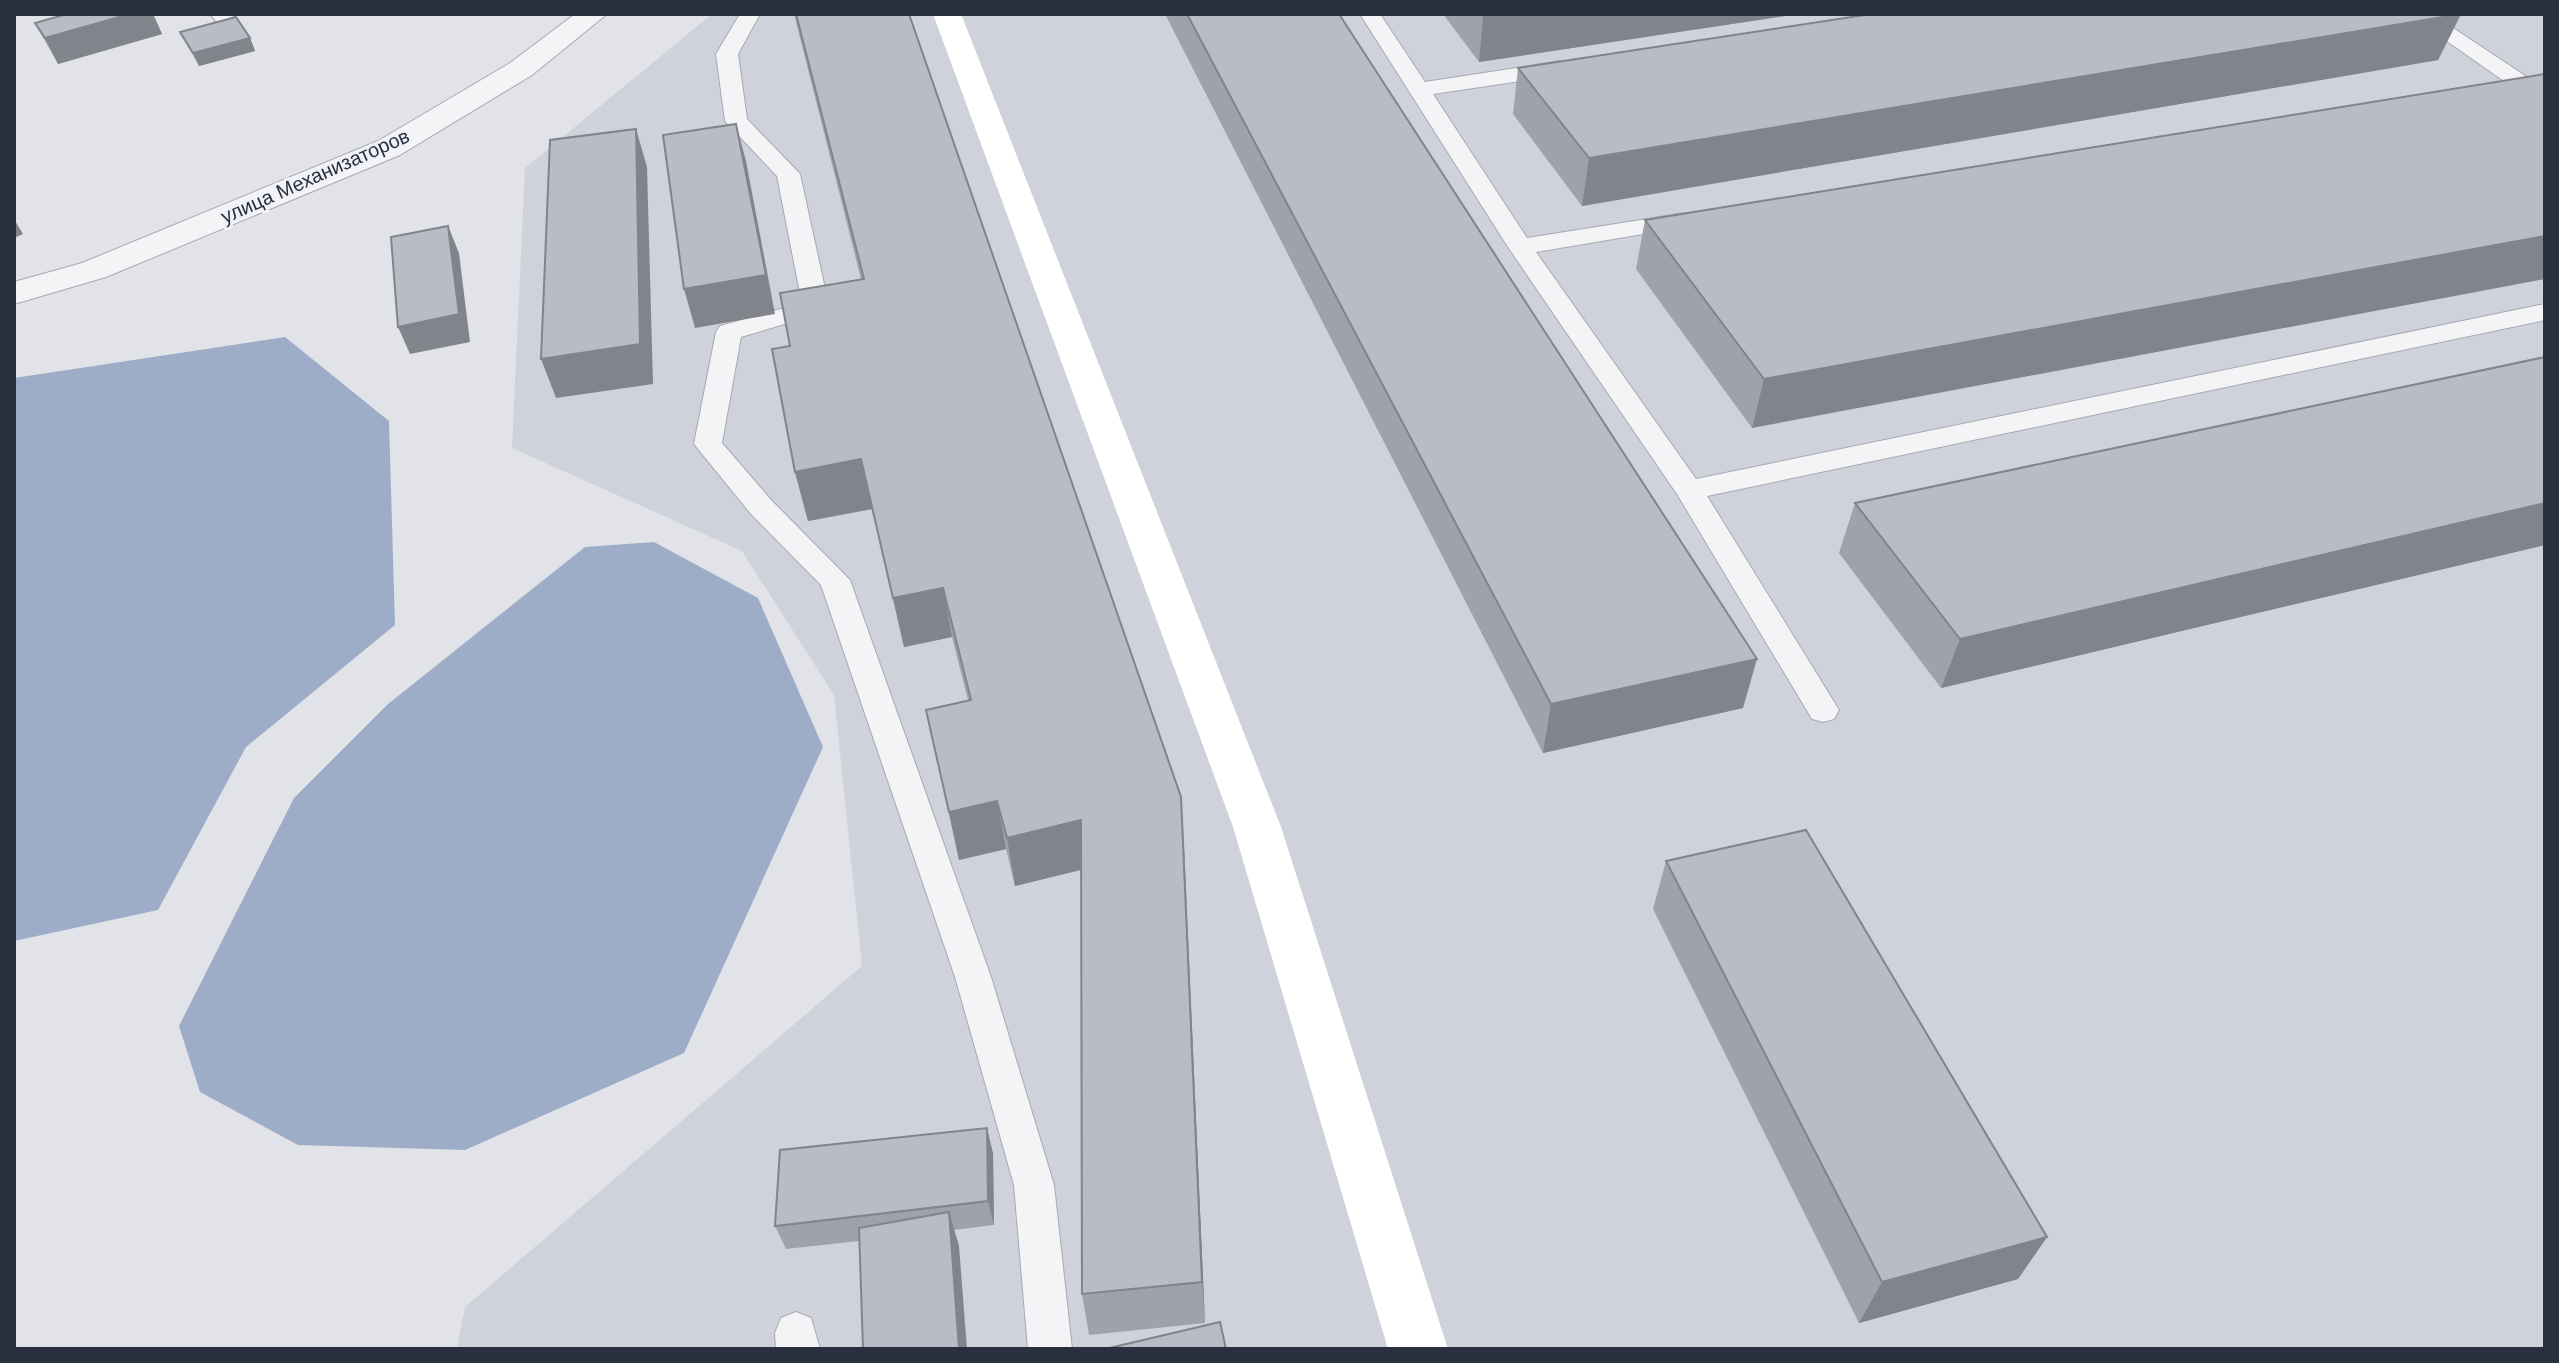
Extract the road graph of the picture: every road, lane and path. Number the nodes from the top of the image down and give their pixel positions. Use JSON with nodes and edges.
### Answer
{"nodes":[{"id":1,"x":593,"y":14,"type":"edge"},
{"id":2,"x":750,"y":14,"type":"edge"},
{"id":3,"x":947,"y":14,"type":"edge"},
{"id":4,"x":1370,"y":14,"type":"edge"},
{"id":5,"x":2418,"y":14,"type":"edge"},
{"id":6,"x":1575,"y":66,"type":"edge"},
{"id":7,"x":2521,"y":83,"type":"junction"},
{"id":8,"x":2490,"y":88,"type":"edge"},
{"id":9,"x":1419,"y":90,"type":"junction"},
{"id":10,"x":2545,"y":99,"type":"edge"},
{"id":11,"x":1708,"y":216,"type":"edge"},
{"id":12,"x":1520,"y":247,"type":"junction"},
{"id":13,"x":14,"y":293,"type":"edge"},
{"id":14,"x":2545,"y":312,"type":"edge"},
{"id":15,"x":1689,"y":490,"type":"junction"},
{"id":16,"x":1823,"y":710,"type":"dead end"},
{"id":17,"x":1050,"y":1349,"type":"edge"},
{"id":18,"x":1418,"y":1349,"type":"edge"}],
"edges":[{"from":1,"to":13,"type":"street","name":"улица Механизаторов"},
{"from":2,"to":17,"type":"lane"},
{"from":3,"to":18,"type":"street"},
{"from":4,"to":9,"type":"lane"},
{"from":5,"to":7,"type":"lane"},
{"from":6,"to":9,"type":"lane"},
{"from":7,"to":8,"type":"lane"},
{"from":7,"to":10,"type":"lane"},
{"from":9,"to":12,"type":"lane"},
{"from":11,"to":12,"type":"lane"},
{"from":12,"to":15,"type":"lane"},
{"from":14,"to":15,"type":"lane"},
{"from":15,"to":16,"type":"lane"}]}
